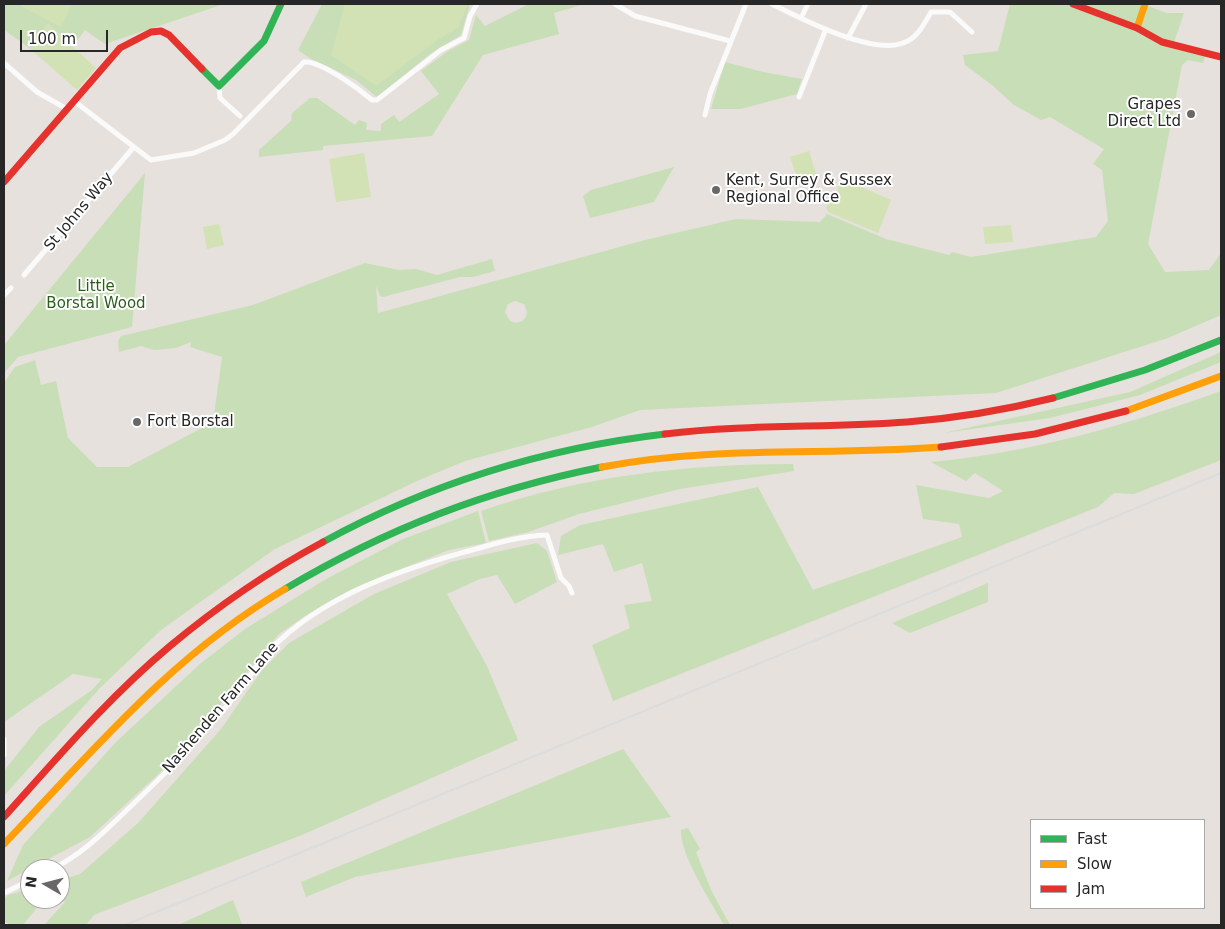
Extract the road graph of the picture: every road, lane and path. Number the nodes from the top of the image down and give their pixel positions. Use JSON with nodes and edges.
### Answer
{"nodes":[{"id":1,"x":281,"y":4,"type":"edge"},
{"id":2,"x":477,"y":4,"type":"edge"},
{"id":3,"x":615,"y":4,"type":"edge"},
{"id":4,"x":746,"y":4,"type":"edge"},
{"id":5,"x":772,"y":4,"type":"edge"},
{"id":6,"x":808,"y":4,"type":"edge"},
{"id":7,"x":866,"y":4,"type":"edge"},
{"id":8,"x":1073,"y":4,"type":"edge"},
{"id":9,"x":1145,"y":4,"type":"edge"},
{"id":10,"x":800,"y":18,"type":"junction"},
{"id":11,"x":1137,"y":28,"type":"junction"},
{"id":12,"x":826,"y":29,"type":"junction"},
{"id":13,"x":972,"y":32,"type":"dead end"},
{"id":14,"x":848,"y":38,"type":"junction"},
{"id":15,"x":730,"y":41,"type":"junction"},
{"id":16,"x":1221,"y":57,"type":"edge"},
{"id":17,"x":4,"y":63,"type":"edge"},
{"id":18,"x":220,"y":86,"type":"junction"},
{"id":19,"x":799,"y":97,"type":"dead end"},
{"id":20,"x":74,"y":101,"type":"junction"},
{"id":21,"x":67,"y":109,"type":"junction"},
{"id":22,"x":704,"y":115,"type":"dead end"},
{"id":23,"x":240,"y":116,"type":"dead end"},
{"id":24,"x":133,"y":148,"type":"junction"},
{"id":25,"x":4,"y":182,"type":"edge"},
{"id":26,"x":24,"y":275,"type":"dead end"},
{"id":27,"x":11,"y":288,"type":"dead end"},
{"id":28,"x":4,"y":296,"type":"edge"},
{"id":29,"x":1221,"y":340,"type":"edge"},
{"id":30,"x":1221,"y":376,"type":"edge"},
{"id":31,"x":572,"y":593,"type":"dead end"},
{"id":32,"x":4,"y":739,"type":"edge"},
{"id":33,"x":4,"y":755,"type":"edge"},
{"id":34,"x":4,"y":816,"type":"edge"},
{"id":35,"x":4,"y":844,"type":"edge"},
{"id":36,"x":68,"y":859,"type":"edge"},
{"id":37,"x":20,"y":885,"type":"edge"},
{"id":38,"x":4,"y":893,"type":"edge"}],
"edges":[{"from":1,"to":18,"type":"main road"},
{"from":2,"to":24,"type":"street"},
{"from":3,"to":15,"type":"street"},
{"from":4,"to":15,"type":"street"},
{"from":5,"to":10,"type":"street"},
{"from":6,"to":10,"type":"street"},
{"from":7,"to":14,"type":"street"},
{"from":8,"to":11,"type":"main road"},
{"from":9,"to":11,"type":"main road"},
{"from":10,"to":12,"type":"street"},
{"from":11,"to":16,"type":"main road"},
{"from":12,"to":14,"type":"street"},
{"from":12,"to":19,"type":"street"},
{"from":13,"to":14,"type":"street"},
{"from":15,"to":22,"type":"street"},
{"from":17,"to":21,"type":"street"},
{"from":18,"to":20,"type":"main road"},
{"from":18,"to":23,"type":"street"},
{"from":20,"to":21,"type":"main road"},
{"from":20,"to":24,"type":"street"},
{"from":21,"to":25,"type":"main road"},
{"from":24,"to":26,"type":"street","name":"St Johns Way"},
{"from":27,"to":28,"type":"street"},
{"from":29,"to":34,"type":"main road"},
{"from":30,"to":35,"type":"main road"},
{"from":31,"to":36,"type":"street","name":"Nashenden Farm Lane"},
{"from":32,"to":33,"type":"street"},
{"from":37,"to":38,"type":"street"}]}
